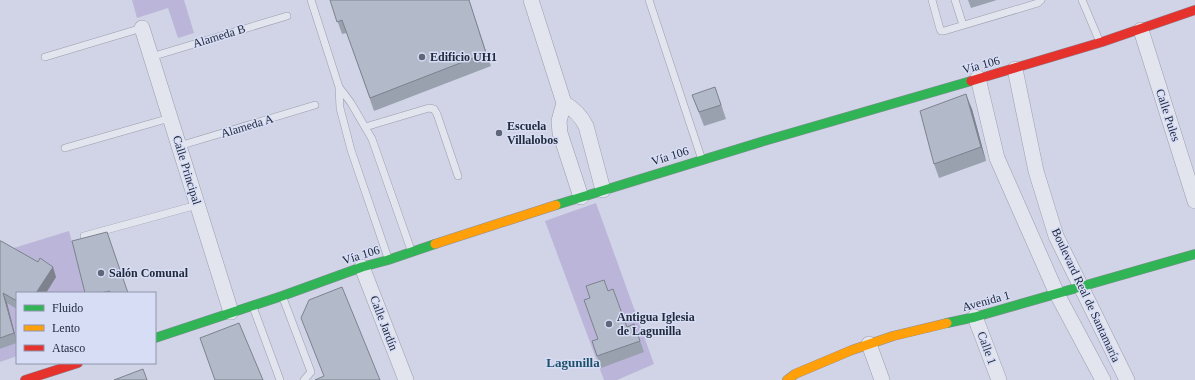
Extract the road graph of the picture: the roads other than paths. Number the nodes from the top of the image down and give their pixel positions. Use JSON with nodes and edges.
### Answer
{"nodes":[{"id":1,"x":311,"y":0,"type":"edge"},
{"id":2,"x":531,"y":0,"type":"edge"},
{"id":3,"x":649,"y":0,"type":"edge"},
{"id":4,"x":932,"y":0,"type":"edge"},
{"id":5,"x":955,"y":0,"type":"edge"},
{"id":6,"x":1041,"y":0,"type":"edge"},
{"id":7,"x":1082,"y":0,"type":"edge"},
{"id":8,"x":1195,"y":10,"type":"edge"},
{"id":9,"x":287,"y":16,"type":"dead end"},
{"id":10,"x":963,"y":25,"type":"junction"},
{"id":11,"x":142,"y":28,"type":"joint"},
{"id":12,"x":1141,"y":30,"type":"junction"},
{"id":13,"x":1100,"y":42,"type":"junction"},
{"id":14,"x":45,"y":57,"type":"dead end"},
{"id":15,"x":151,"y":57,"type":"junction"},
{"id":16,"x":1015,"y":69,"type":"junction"},
{"id":17,"x":978,"y":78,"type":"junction"},
{"id":18,"x":339,"y":87,"type":"junction"},
{"id":19,"x":564,"y":103,"type":"junction"},
{"id":20,"x":315,"y":105,"type":"dead end"},
{"id":21,"x":170,"y":118,"type":"junction"},
{"id":22,"x":365,"y":127,"type":"junction"},
{"id":23,"x":179,"y":146,"type":"junction"},
{"id":24,"x":65,"y":148,"type":"dead end"},
{"id":25,"x":702,"y":159,"type":"junction"},
{"id":26,"x":458,"y":176,"type":"dead end"},
{"id":27,"x":602,"y":190,"type":"junction"},
{"id":28,"x":580,"y":197,"type":"junction"},
{"id":29,"x":1195,"y":201,"type":"edge"},
{"id":30,"x":197,"y":205,"type":"junction"},
{"id":31,"x":84,"y":236,"type":"edge"},
{"id":32,"x":411,"y":252,"type":"junction"},
{"id":33,"x":1195,"y":254,"type":"edge"},
{"id":34,"x":388,"y":260,"type":"junction"},
{"id":35,"x":362,"y":267,"type":"junction"},
{"id":36,"x":1080,"y":287,"type":"junction"},
{"id":37,"x":1056,"y":294,"type":"junction"},
{"id":38,"x":282,"y":296,"type":"junction"},
{"id":39,"x":252,"y":305,"type":"junction"},
{"id":40,"x":231,"y":312,"type":"junction"},
{"id":41,"x":975,"y":316,"type":"junction"},
{"id":42,"x":156,"y":338,"type":"edge"},
{"id":43,"x":869,"y":344,"type":"junction"},
{"id":44,"x":75,"y":364,"type":"edge"},
{"id":45,"x":25,"y":380,"type":"edge"},
{"id":46,"x":280,"y":380,"type":"edge"},
{"id":47,"x":304,"y":380,"type":"edge"},
{"id":48,"x":406,"y":380,"type":"edge"},
{"id":49,"x":787,"y":380,"type":"edge"},
{"id":50,"x":882,"y":380,"type":"edge"},
{"id":51,"x":999,"y":380,"type":"edge"},
{"id":52,"x":1103,"y":380,"type":"edge"},
{"id":53,"x":1126,"y":380,"type":"edge"}],
"edges":[{"from":1,"to":18,"type":"lane"},
{"from":2,"to":19,"type":"street"},
{"from":3,"to":25,"type":"lane"},
{"from":4,"to":10,"type":"lane"},
{"from":5,"to":10,"type":"lane"},
{"from":6,"to":10,"type":"lane"},
{"from":7,"to":13,"type":"lane"},
{"from":8,"to":12,"type":"main road","name":"Vía 106"},
{"from":9,"to":15,"type":"lane","name":"Alameda B"},
{"from":11,"to":14,"type":"lane"},
{"from":11,"to":15,"type":"street","name":"Calle Principal"},
{"from":12,"to":13,"type":"main road","name":"Vía 106"},
{"from":12,"to":29,"type":"street","name":"Calle Pules"},
{"from":13,"to":16,"type":"main road","name":"Vía 106"},
{"from":15,"to":21,"type":"street","name":"Calle Principal"},
{"from":16,"to":17,"type":"main road","name":"Vía 106"},
{"from":16,"to":36,"type":"street","name":"Boulevard Real de Santamaría"},
{"from":17,"to":25,"type":"main road","name":"Vía 106"},
{"from":17,"to":37,"type":"street","name":"Boulevard Real de Santamaría"},
{"from":18,"to":22,"type":"lane"},
{"from":18,"to":34,"type":"lane"},
{"from":19,"to":27,"type":"street"},
{"from":19,"to":28,"type":"street"},
{"from":20,"to":23,"type":"lane","name":"Alameda A"},
{"from":21,"to":23,"type":"street","name":"Calle Principal"},
{"from":21,"to":24,"type":"lane"},
{"from":22,"to":26,"type":"lane"},
{"from":22,"to":32,"type":"lane"},
{"from":23,"to":30,"type":"street","name":"Calle Principal"},
{"from":25,"to":27,"type":"main road","name":"Vía 106"},
{"from":27,"to":28,"type":"main road","name":"Vía 106"},
{"from":28,"to":32,"type":"main road","name":"Vía 106"},
{"from":30,"to":31,"type":"lane"},
{"from":30,"to":40,"type":"street","name":"Calle Principal"},
{"from":32,"to":34,"type":"main road","name":"Vía 106"},
{"from":33,"to":36,"type":"main road","name":"Avenida 1"},
{"from":34,"to":35,"type":"main road","name":"Vía 106"},
{"from":35,"to":38,"type":"main road","name":"Vía 106"},
{"from":35,"to":48,"type":"street","name":"Calle Jardín"},
{"from":36,"to":37,"type":"main road","name":"Avenida 1"},
{"from":36,"to":53,"type":"street","name":"Boulevard Real de Santamaría"},
{"from":37,"to":41,"type":"main road","name":"Avenida 1"},
{"from":37,"to":52,"type":"street","name":"Boulevard Real de Santamaría"},
{"from":38,"to":39,"type":"main road","name":"Vía 106"},
{"from":38,"to":47,"type":"lane"},
{"from":39,"to":40,"type":"main road","name":"Vía 106"},
{"from":39,"to":46,"type":"lane"},
{"from":40,"to":42,"type":"main road","name":"Vía 106"},
{"from":41,"to":43,"type":"main road","name":"Avenida 1"},
{"from":41,"to":51,"type":"street","name":"Calle 1"},
{"from":43,"to":49,"type":"main road","name":"Avenida 1"},
{"from":43,"to":50,"type":"street"},
{"from":44,"to":45,"type":"main road"}]}
